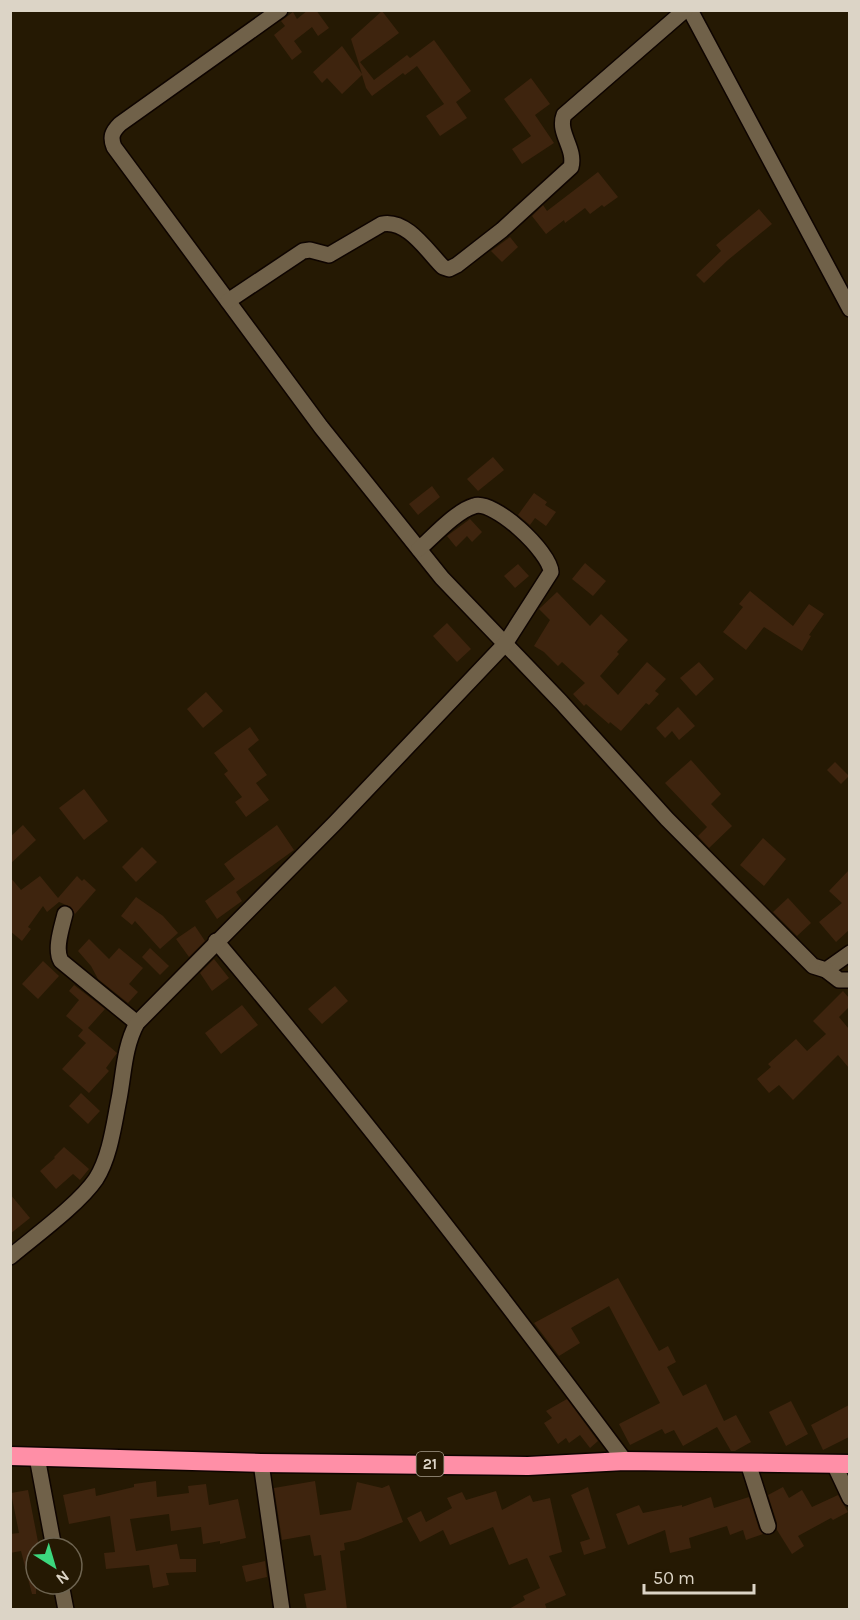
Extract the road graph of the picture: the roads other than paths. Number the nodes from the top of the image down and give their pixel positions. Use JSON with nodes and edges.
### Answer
{"nodes":[{"id":1,"x":280,"y":10,"type":"edge"},
{"id":2,"x":685,"y":10,"type":"edge"},
{"id":3,"x":690,"y":10,"type":"edge"},
{"id":4,"x":228,"y":301,"type":"junction"},
{"id":5,"x":849,"y":309,"type":"edge"},
{"id":6,"x":419,"y":549,"type":"junction"},
{"id":7,"x":505,"y":644,"type":"junction"},
{"id":8,"x":65,"y":914,"type":"dead end"},
{"id":9,"x":216,"y":941,"type":"junction"},
{"id":10,"x":849,"y":953,"type":"edge"},
{"id":11,"x":826,"y":970,"type":"junction"},
{"id":12,"x":849,"y":980,"type":"edge"},
{"id":13,"x":137,"y":1023,"type":"junction"},
{"id":14,"x":10,"y":1257,"type":"edge"},
{"id":15,"x":10,"y":1456,"type":"edge"},
{"id":16,"x":37,"y":1457,"type":"junction"},
{"id":17,"x":625,"y":1461,"type":"junction"},
{"id":18,"x":261,"y":1463,"type":"junction"},
{"id":19,"x":748,"y":1463,"type":"junction"},
{"id":20,"x":842,"y":1464,"type":"edge"},
{"id":21,"x":849,"y":1498,"type":"edge"},
{"id":22,"x":768,"y":1526,"type":"dead end"},
{"id":23,"x":52,"y":1536,"type":"edge"},
{"id":24,"x":282,"y":1610,"type":"edge"}],
"edges":[{"from":1,"to":4,"type":"street"},
{"from":2,"to":4,"type":"street"},
{"from":3,"to":5,"type":"street"},
{"from":4,"to":6,"type":"street"},
{"from":6,"to":7,"type":"street"},
{"from":6,"to":7,"type":"street"},
{"from":7,"to":9,"type":"street"},
{"from":7,"to":11,"type":"street"},
{"from":8,"to":13,"type":"street"},
{"from":9,"to":13,"type":"street"},
{"from":9,"to":17,"type":"street"},
{"from":10,"to":11,"type":"street"},
{"from":11,"to":12,"type":"street"},
{"from":13,"to":14,"type":"street"},
{"from":15,"to":16,"type":"highway","number":"21"},
{"from":16,"to":18,"type":"highway","number":"21"},
{"from":16,"to":23,"type":"street"},
{"from":17,"to":18,"type":"highway","number":"21"},
{"from":17,"to":19,"type":"highway","number":"21"},
{"from":18,"to":24,"type":"street"},
{"from":19,"to":20,"type":"highway","number":"21"},
{"from":19,"to":22,"type":"street"},
{"from":20,"to":21,"type":"street"}]}
